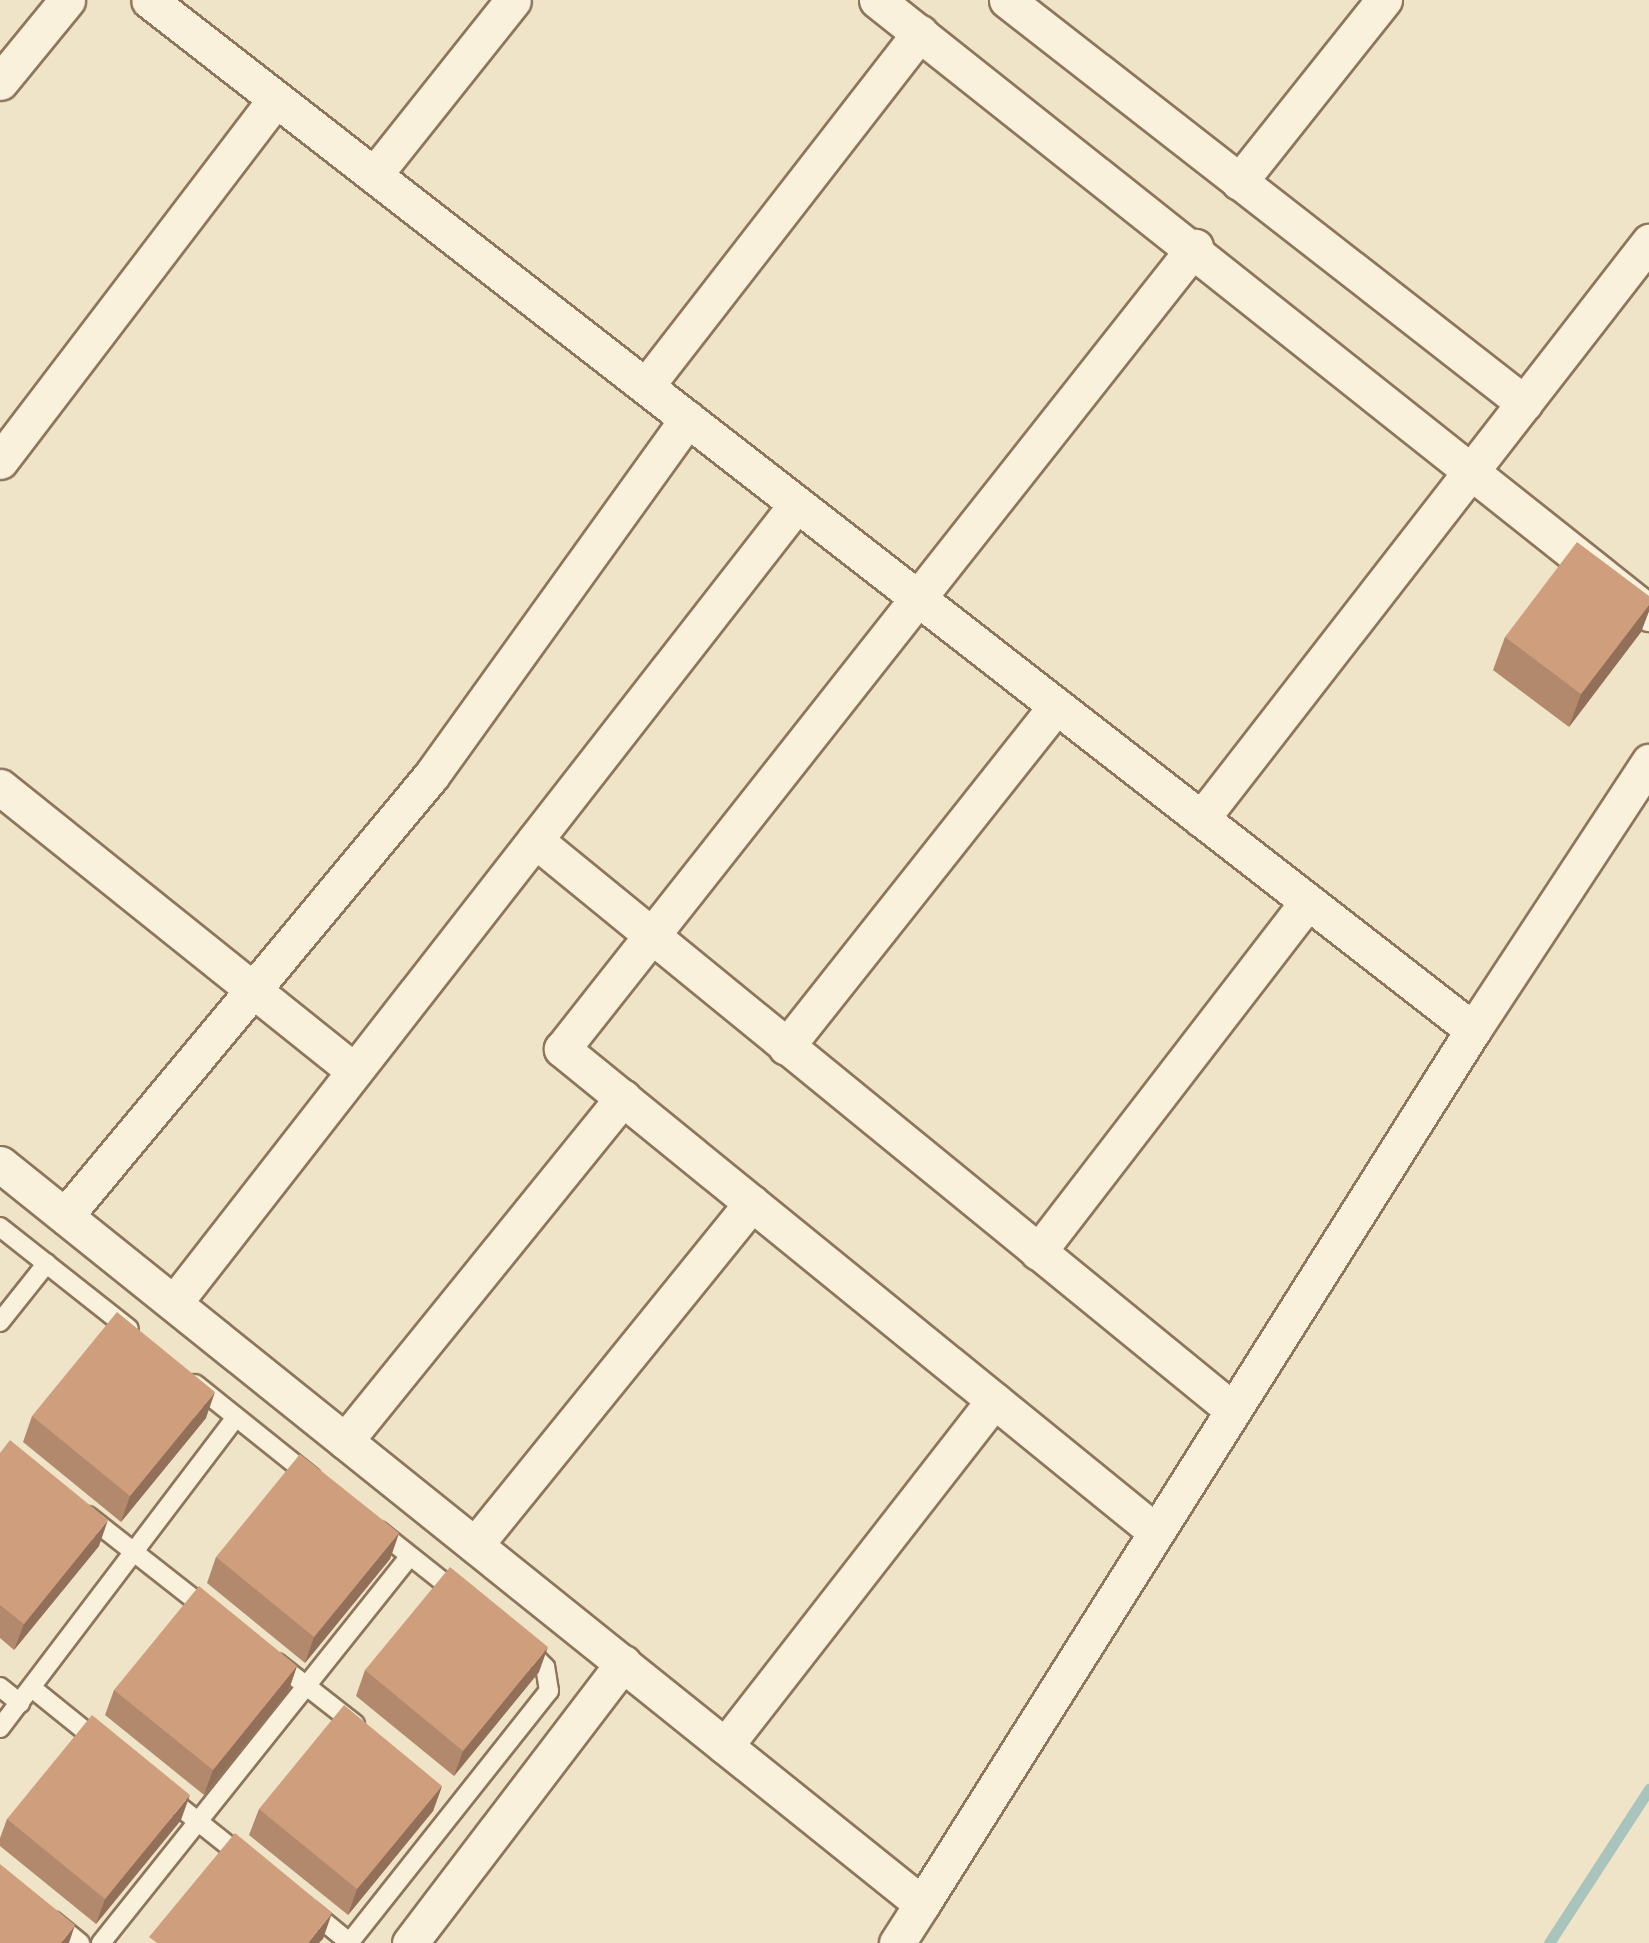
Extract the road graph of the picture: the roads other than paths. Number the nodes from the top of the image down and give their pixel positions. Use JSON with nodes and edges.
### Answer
{"nodes":[{"id":1,"x":67,"y":0,"type":"edge"},
{"id":2,"x":149,"y":0,"type":"edge"},
{"id":3,"x":513,"y":0,"type":"edge"},
{"id":4,"x":877,"y":0,"type":"edge"},
{"id":5,"x":1007,"y":0,"type":"edge"},
{"id":6,"x":1384,"y":0,"type":"edge"},
{"id":7,"x":920,"y":33,"type":"junction"},
{"id":8,"x":0,"y":82,"type":"edge"},
{"id":9,"x":276,"y":99,"type":"junction"},
{"id":10,"x":374,"y":176,"type":"junction"},
{"id":11,"x":1239,"y":182,"type":"junction"},
{"id":12,"x":1649,"y":242,"type":"edge"},
{"id":13,"x":1195,"y":247,"type":"junction"},
{"id":14,"x":646,"y":386,"type":"junction"},
{"id":15,"x":1524,"y":403,"type":"junction"},
{"id":16,"x":688,"y":420,"type":"junction"},
{"id":17,"x":0,"y":461,"type":"edge"},
{"id":18,"x":1469,"y":474,"type":"junction"},
{"id":19,"x":797,"y":504,"type":"junction"},
{"id":20,"x":916,"y":597,"type":"junction"},
{"id":21,"x":1649,"y":613,"type":"edge"},
{"id":22,"x":1056,"y":706,"type":"junction"},
{"id":23,"x":1649,"y":762,"type":"edge"},
{"id":24,"x":0,"y":786,"type":"edge"},
{"id":25,"x":1202,"y":819,"type":"junction"},
{"id":26,"x":535,"y":840,"type":"junction"},
{"id":27,"x":1308,"y":902,"type":"junction"},
{"id":28,"x":650,"y":936,"type":"junction"},
{"id":29,"x":251,"y":988,"type":"junction"},
{"id":30,"x":1472,"y":1030,"type":"junction"},
{"id":31,"x":786,"y":1046,"type":"junction"},
{"id":32,"x":354,"y":1072,"type":"junction"},
{"id":33,"x":623,"y":1098,"type":"junction"},
{"id":34,"x":0,"y":1164,"type":"edge"},
{"id":35,"x":752,"y":1203,"type":"junction"},
{"id":36,"x":65,"y":1216,"type":"junction"},
{"id":37,"x":0,"y":1227,"type":"edge"},
{"id":38,"x":1038,"y":1252,"type":"junction"},
{"id":39,"x":46,"y":1263,"type":"junction"},
{"id":40,"x":174,"y":1303,"type":"junction"},
{"id":41,"x":0,"y":1322,"type":"edge"},
{"id":42,"x":149,"y":1346,"type":"edge"},
{"id":43,"x":178,"y":1370,"type":"edge"},
{"id":44,"x":994,"y":1400,"type":"junction"},
{"id":45,"x":1233,"y":1410,"type":"junction"},
{"id":46,"x":236,"y":1417,"type":"junction"},
{"id":47,"x":345,"y":1441,"type":"junction"},
{"id":48,"x":323,"y":1486,"type":"edge"},
{"id":49,"x":76,"y":1506,"type":"edge"},
{"id":50,"x":367,"y":1521,"type":"edge"},
{"id":51,"x":1156,"y":1532,"type":"junction"},
{"id":52,"x":474,"y":1545,"type":"junction"},
{"id":53,"x":136,"y":1556,"type":"junction"},
{"id":54,"x":410,"y":1556,"type":"junction"},
{"id":55,"x":473,"y":1605,"type":"edge"},
{"id":56,"x":230,"y":1627,"type":"edge"},
{"id":57,"x":504,"y":1630,"type":"edge"},
{"id":58,"x":260,"y":1651,"type":"edge"},
{"id":59,"x":622,"y":1663,"type":"junction"},
{"id":60,"x":307,"y":1686,"type":"junction"},
{"id":61,"x":0,"y":1687,"type":"edge"},
{"id":62,"x":26,"y":1696,"type":"junction"},
{"id":63,"x":0,"y":1728,"type":"edge"},
{"id":64,"x":367,"y":1734,"type":"edge"},
{"id":65,"x":725,"y":1746,"type":"junction"},
{"id":66,"x":123,"y":1761,"type":"edge"},
{"id":67,"x":154,"y":1786,"type":"edge"},
{"id":68,"x":199,"y":1822,"type":"junction"},
{"id":69,"x":259,"y":1870,"type":"edge"},
{"id":70,"x":289,"y":1894,"type":"edge"},
{"id":71,"x":922,"y":1904,"type":"junction"},
{"id":72,"x":40,"y":1910,"type":"edge"},
{"id":73,"x":80,"y":1943,"type":"edge"},
{"id":74,"x":101,"y":1943,"type":"edge"},
{"id":75,"x":349,"y":1943,"type":"edge"},
{"id":76,"x":410,"y":1943,"type":"edge"},
{"id":77,"x":897,"y":1943,"type":"edge"}],
"edges":[{"from":1,"to":8,"type":"street"},
{"from":2,"to":9,"type":"street"},
{"from":3,"to":10,"type":"street"},
{"from":4,"to":7,"type":"street"},
{"from":5,"to":11,"type":"street"},
{"from":6,"to":11,"type":"street"},
{"from":7,"to":13,"type":"street"},
{"from":7,"to":14,"type":"street"},
{"from":9,"to":10,"type":"street"},
{"from":9,"to":17,"type":"street"},
{"from":10,"to":14,"type":"street"},
{"from":11,"to":15,"type":"street"},
{"from":12,"to":15,"type":"street"},
{"from":13,"to":18,"type":"street"},
{"from":13,"to":20,"type":"street"},
{"from":14,"to":16,"type":"street"},
{"from":15,"to":18,"type":"street"},
{"from":16,"to":19,"type":"street"},
{"from":16,"to":29,"type":"street"},
{"from":18,"to":21,"type":"street"},
{"from":18,"to":25,"type":"street"},
{"from":19,"to":20,"type":"street"},
{"from":19,"to":26,"type":"street"},
{"from":20,"to":22,"type":"street"},
{"from":20,"to":28,"type":"street"},
{"from":22,"to":25,"type":"street"},
{"from":22,"to":31,"type":"street"},
{"from":23,"to":30,"type":"street"},
{"from":24,"to":29,"type":"street"},
{"from":25,"to":27,"type":"street"},
{"from":26,"to":28,"type":"street"},
{"from":26,"to":32,"type":"street"},
{"from":27,"to":30,"type":"street"},
{"from":27,"to":38,"type":"street"},
{"from":28,"to":31,"type":"street"},
{"from":28,"to":33,"type":"street"},
{"from":29,"to":32,"type":"street"},
{"from":29,"to":36,"type":"street"},
{"from":30,"to":45,"type":"street"},
{"from":31,"to":38,"type":"street"},
{"from":32,"to":40,"type":"street"},
{"from":33,"to":35,"type":"street"},
{"from":33,"to":47,"type":"street"},
{"from":34,"to":36,"type":"street"},
{"from":35,"to":44,"type":"street"},
{"from":35,"to":52,"type":"street"},
{"from":36,"to":40,"type":"street"},
{"from":37,"to":39,"type":"lane"},
{"from":38,"to":45,"type":"street"},
{"from":39,"to":41,"type":"lane"},
{"from":39,"to":42,"type":"lane"},
{"from":40,"to":47,"type":"street"},
{"from":43,"to":46,"type":"lane"},
{"from":44,"to":51,"type":"street"},
{"from":44,"to":65,"type":"street"},
{"from":45,"to":51,"type":"street"},
{"from":46,"to":48,"type":"lane"},
{"from":46,"to":53,"type":"lane"},
{"from":47,"to":52,"type":"street"},
{"from":49,"to":53,"type":"lane"},
{"from":50,"to":54,"type":"lane"},
{"from":51,"to":71,"type":"street"},
{"from":52,"to":59,"type":"street"},
{"from":53,"to":56,"type":"lane"},
{"from":53,"to":62,"type":"lane"},
{"from":54,"to":55,"type":"lane"},
{"from":54,"to":60,"type":"lane"},
{"from":57,"to":75,"type":"lane"},
{"from":58,"to":60,"type":"lane"},
{"from":59,"to":65,"type":"street"},
{"from":59,"to":76,"type":"street"},
{"from":60,"to":64,"type":"lane"},
{"from":60,"to":68,"type":"lane"},
{"from":61,"to":62,"type":"lane"},
{"from":62,"to":63,"type":"lane"},
{"from":62,"to":66,"type":"lane"},
{"from":65,"to":71,"type":"street"},
{"from":67,"to":68,"type":"lane"},
{"from":68,"to":69,"type":"lane"},
{"from":68,"to":74,"type":"lane"},
{"from":70,"to":75,"type":"lane"},
{"from":71,"to":77,"type":"street"},
{"from":72,"to":73,"type":"lane"}]}
